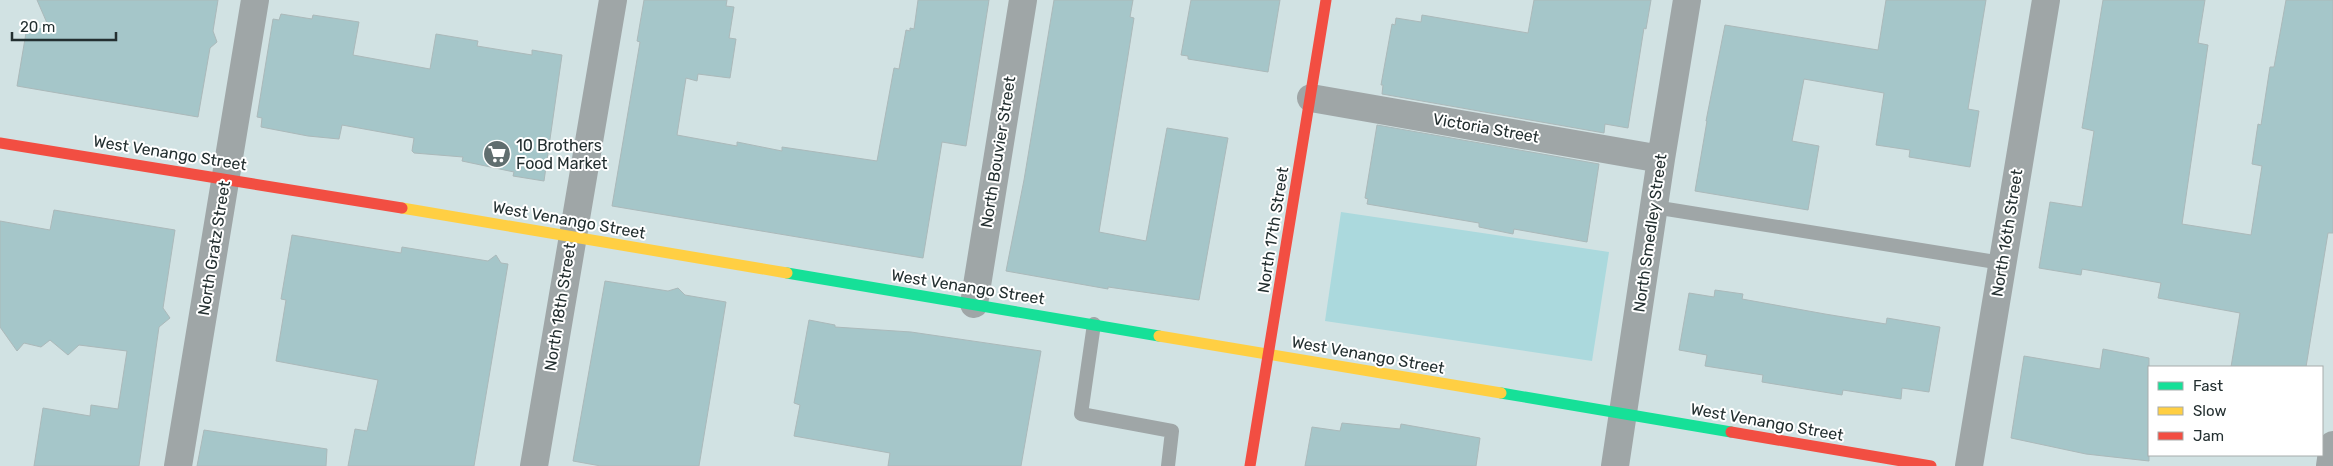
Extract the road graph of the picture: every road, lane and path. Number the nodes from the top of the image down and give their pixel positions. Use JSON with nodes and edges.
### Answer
{"nodes":[{"id":1,"x":255,"y":0,"type":"edge"},
{"id":2,"x":613,"y":0,"type":"edge"},
{"id":3,"x":1022,"y":0,"type":"edge"},
{"id":4,"x":1326,"y":0,"type":"edge"},
{"id":5,"x":1687,"y":0,"type":"edge"},
{"id":6,"x":2046,"y":0,"type":"edge"},
{"id":7,"x":1311,"y":98,"type":"junction"},
{"id":8,"x":0,"y":143,"type":"edge"},
{"id":9,"x":1661,"y":158,"type":"junction"},
{"id":10,"x":226,"y":178,"type":"junction"},
{"id":11,"x":1654,"y":207,"type":"junction"},
{"id":12,"x":572,"y":238,"type":"junction"},
{"id":13,"x":2002,"y":263,"type":"junction"},
{"id":14,"x":974,"y":304,"type":"junction"},
{"id":15,"x":1094,"y":324,"type":"junction"},
{"id":16,"x":1268,"y":354,"type":"junction"},
{"id":17,"x":1624,"y":414,"type":"junction"},
{"id":18,"x":2333,"y":445,"type":"edge"},
{"id":19,"x":178,"y":466,"type":"edge"},
{"id":20,"x":534,"y":466,"type":"edge"},
{"id":21,"x":1168,"y":466,"type":"edge"},
{"id":22,"x":1250,"y":466,"type":"edge"},
{"id":23,"x":1615,"y":466,"type":"edge"},
{"id":24,"x":1931,"y":466,"type":"edge"},
{"id":25,"x":1969,"y":466,"type":"edge"},
{"id":26,"x":2330,"y":466,"type":"edge"}],
"edges":[{"from":1,"to":10,"type":"street","name":"North Gratz Street"},
{"from":2,"to":12,"type":"street","name":"North 18th Street"},
{"from":3,"to":14,"type":"street","name":"North Bouvier Street"},
{"from":4,"to":7,"type":"street","name":"North 17th Street"},
{"from":5,"to":9,"type":"street","name":"North Smedley Street"},
{"from":6,"to":13,"type":"street","name":"North 16th Street"},
{"from":7,"to":9,"type":"street","name":"Victoria Street"},
{"from":7,"to":16,"type":"street","name":"North 17th Street"},
{"from":8,"to":10,"type":"street","name":"West Venango Street"},
{"from":9,"to":11,"type":"street","name":"North Smedley Street"},
{"from":10,"to":12,"type":"street","name":"West Venango Street"},
{"from":10,"to":19,"type":"street","name":"North Gratz Street"},
{"from":11,"to":13,"type":"lane"},
{"from":11,"to":17,"type":"street","name":"North Smedley Street"},
{"from":12,"to":14,"type":"street","name":"West Venango Street"},
{"from":12,"to":20,"type":"street","name":"North 18th Street"},
{"from":13,"to":25,"type":"street","name":"North 16th Street"},
{"from":14,"to":15,"type":"street","name":"West Venango Street"},
{"from":15,"to":16,"type":"street","name":"West Venango Street"},
{"from":15,"to":21,"type":"lane"},
{"from":16,"to":17,"type":"street","name":"West Venango Street"},
{"from":16,"to":22,"type":"street","name":"North 17th Street"},
{"from":17,"to":23,"type":"street","name":"North Smedley Street"},
{"from":17,"to":24,"type":"street","name":"West Venango Street"},
{"from":18,"to":26,"type":"street"}]}
